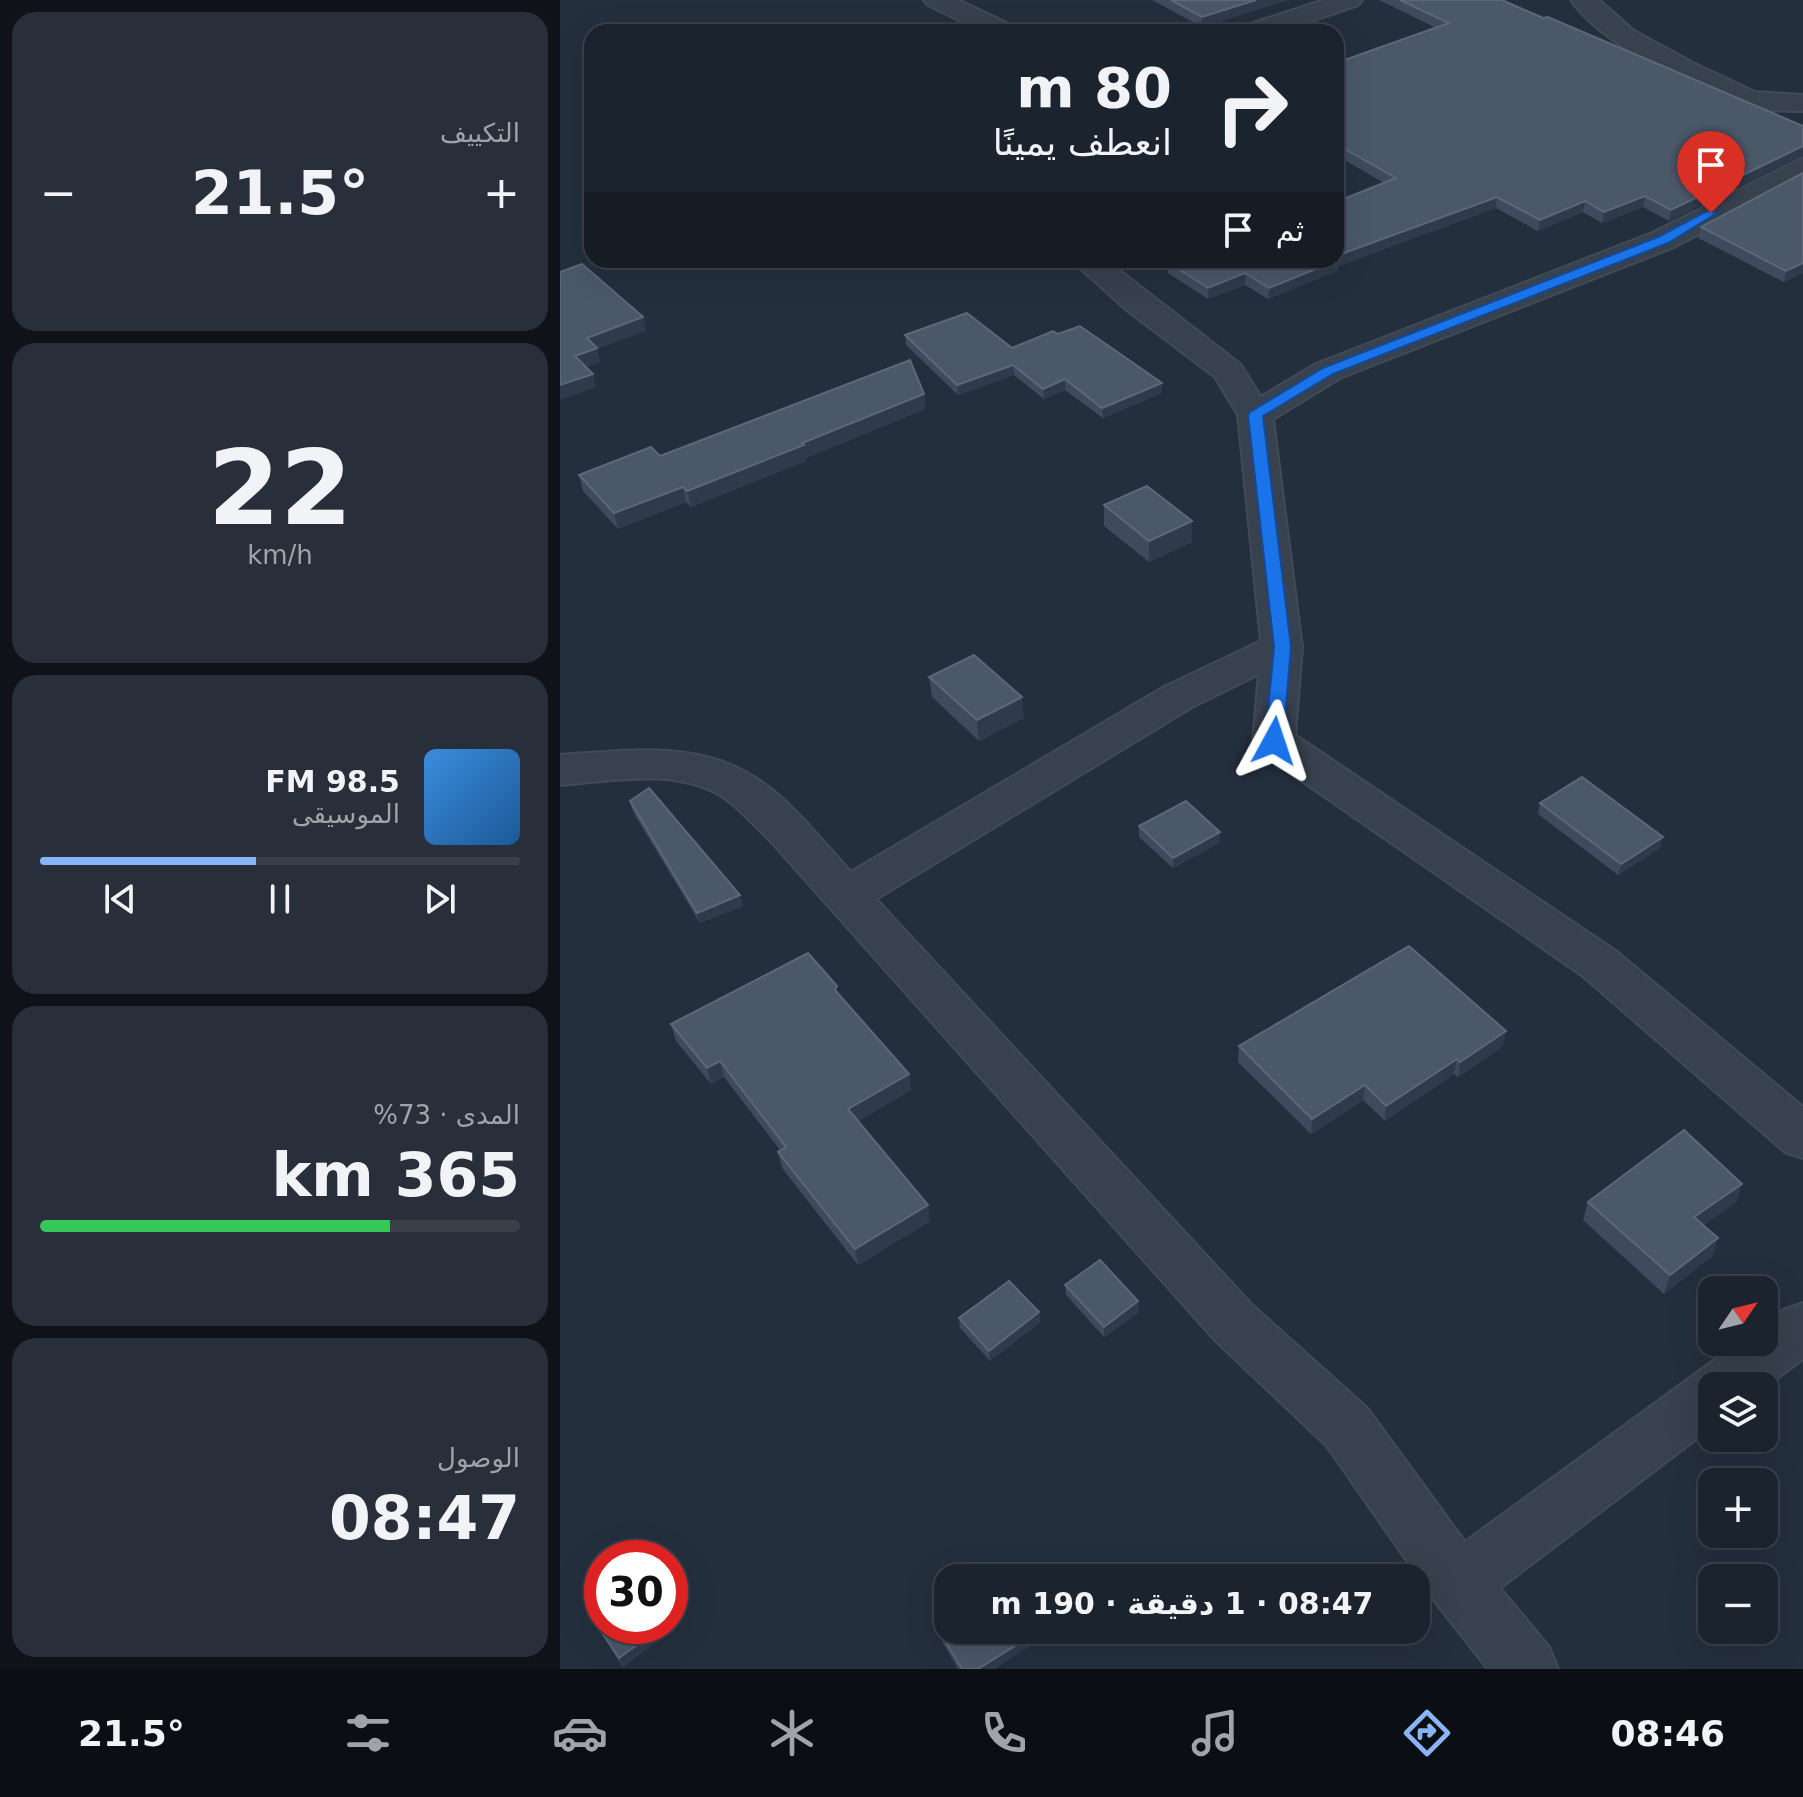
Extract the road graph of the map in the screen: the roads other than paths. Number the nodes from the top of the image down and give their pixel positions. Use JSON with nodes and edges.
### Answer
{"nodes":[{"id":1,"x":937,"y":0,"type":"edge"},
{"id":2,"x":1349,"y":0,"type":"edge"},
{"id":3,"x":1584,"y":0,"type":"edge"},
{"id":4,"x":987,"y":24,"type":"edge"},
{"id":5,"x":1277,"y":24,"type":"edge"},
{"id":6,"x":1803,"y":103,"type":"edge"},
{"id":7,"x":1803,"y":167,"type":"edge"},
{"id":8,"x":1096,"y":268,"type":"edge"},
{"id":9,"x":1255,"y":415,"type":"junction"},
{"id":10,"x":1282,"y":647,"type":"junction"},
{"id":11,"x":560,"y":770,"type":"edge"},
{"id":12,"x":846,"y":896,"type":"junction"},
{"id":13,"x":1803,"y":1137,"type":"edge"},
{"id":14,"x":1803,"y":1327,"type":"edge"},
{"id":15,"x":1742,"y":1372,"type":"edge"},
{"id":16,"x":1698,"y":1404,"type":"edge"},
{"id":17,"x":1458,"y":1583,"type":"junction"},
{"id":18,"x":1527,"y":1669,"type":"edge"}],
"edges":[{"from":1,"to":4,"type":"street"},
{"from":2,"to":5,"type":"street"},
{"from":3,"to":6,"type":"street"},
{"from":7,"to":9,"type":"street"},
{"from":8,"to":9,"type":"street"},
{"from":9,"to":10,"type":"street"},
{"from":10,"to":12,"type":"street"},
{"from":10,"to":13,"type":"street"},
{"from":11,"to":12,"type":"street"},
{"from":12,"to":17,"type":"street"},
{"from":14,"to":15,"type":"street"},
{"from":16,"to":17,"type":"street"},
{"from":17,"to":18,"type":"street"}]}
